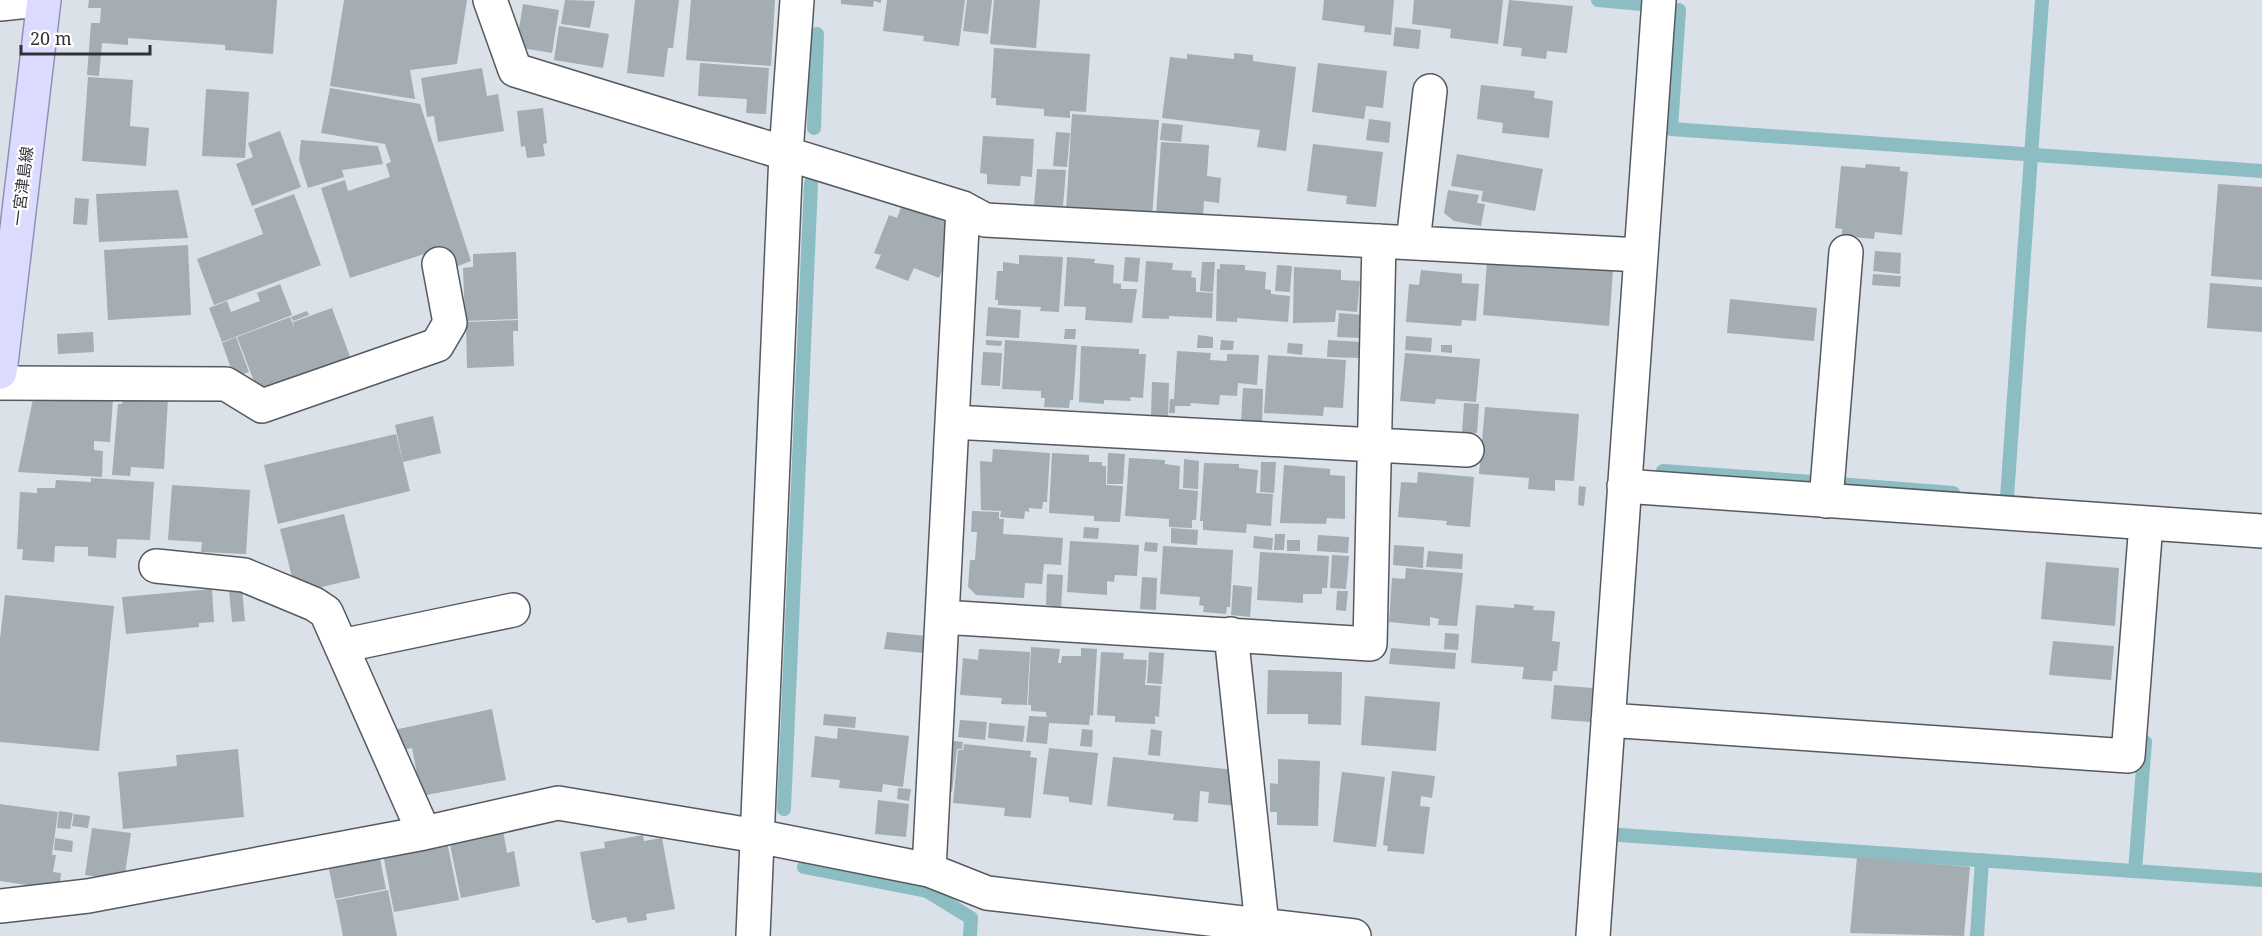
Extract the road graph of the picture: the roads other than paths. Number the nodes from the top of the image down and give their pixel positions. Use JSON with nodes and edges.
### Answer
{"nodes":[{"id":1,"x":38,"y":0,"type":"edge"},
{"id":2,"x":44,"y":0,"type":"edge"},
{"id":3,"x":490,"y":0,"type":"edge"},
{"id":4,"x":797,"y":0,"type":"edge"},
{"id":5,"x":1659,"y":0,"type":"edge"},
{"id":6,"x":0,"y":4,"type":"edge"},
{"id":7,"x":1430,"y":91,"type":"dead end"},
{"id":8,"x":786,"y":153,"type":"junction"},
{"id":9,"x":963,"y":208,"type":"junction"},
{"id":10,"x":1379,"y":241,"type":"junction"},
{"id":11,"x":1413,"y":243,"type":"junction"},
{"id":12,"x":1846,"y":252,"type":"dead end"},
{"id":13,"x":1640,"y":255,"type":"junction"},
{"id":14,"x":439,"y":264,"type":"dead end"},
{"id":15,"x":0,"y":372,"type":"edge"},
{"id":16,"x":0,"y":383,"type":"edge"},
{"id":17,"x":952,"y":422,"type":"junction"},
{"id":18,"x":1375,"y":444,"type":"junction"},
{"id":19,"x":1467,"y":450,"type":"dead end"},
{"id":20,"x":1624,"y":486,"type":"junction"},
{"id":21,"x":1826,"y":501,"type":"junction"},
{"id":22,"x":2146,"y":523,"type":"junction"},
{"id":23,"x":2262,"y":531,"type":"edge"},
{"id":24,"x":156,"y":566,"type":"dead end"},
{"id":25,"x":513,"y":610,"type":"dead end"},
{"id":26,"x":942,"y":616,"type":"junction"},
{"id":27,"x":1231,"y":634,"type":"junction"},
{"id":28,"x":341,"y":646,"type":"junction"},
{"id":29,"x":1608,"y":720,"type":"junction"},
{"id":30,"x":424,"y":833,"type":"junction"},
{"id":31,"x":757,"y":836,"type":"junction"},
{"id":32,"x":929,"y":870,"type":"junction"},
{"id":33,"x":0,"y":906,"type":"edge"},
{"id":34,"x":1262,"y":925,"type":"junction"},
{"id":35,"x":753,"y":936,"type":"edge"},
{"id":36,"x":1354,"y":936,"type":"edge"},
{"id":37,"x":1593,"y":936,"type":"edge"}],
"edges":[{"from":1,"to":6,"type":"street"},
{"from":2,"to":15,"type":"main road","name":"一宮津島線"},
{"from":3,"to":8,"type":"street"},
{"from":4,"to":8,"type":"street"},
{"from":5,"to":13,"type":"street"},
{"from":7,"to":11,"type":"street"},
{"from":8,"to":9,"type":"street"},
{"from":8,"to":31,"type":"street"},
{"from":9,"to":10,"type":"street"},
{"from":9,"to":17,"type":"street"},
{"from":10,"to":11,"type":"street"},
{"from":10,"to":18,"type":"street"},
{"from":11,"to":13,"type":"street"},
{"from":12,"to":21,"type":"street"},
{"from":13,"to":20,"type":"street"},
{"from":14,"to":16,"type":"street"},
{"from":17,"to":18,"type":"street"},
{"from":17,"to":26,"type":"street"},
{"from":18,"to":19,"type":"street"},
{"from":18,"to":27,"type":"street"},
{"from":20,"to":21,"type":"street"},
{"from":20,"to":29,"type":"street"},
{"from":21,"to":22,"type":"street"},
{"from":22,"to":23,"type":"street"},
{"from":22,"to":29,"type":"street"},
{"from":24,"to":28,"type":"street"},
{"from":25,"to":28,"type":"street"},
{"from":26,"to":27,"type":"street"},
{"from":26,"to":32,"type":"street"},
{"from":27,"to":34,"type":"street"},
{"from":28,"to":30,"type":"street"},
{"from":29,"to":37,"type":"street"},
{"from":30,"to":31,"type":"street"},
{"from":30,"to":33,"type":"street"},
{"from":31,"to":32,"type":"street"},
{"from":31,"to":35,"type":"street"},
{"from":32,"to":34,"type":"street"},
{"from":34,"to":36,"type":"street"}]}
